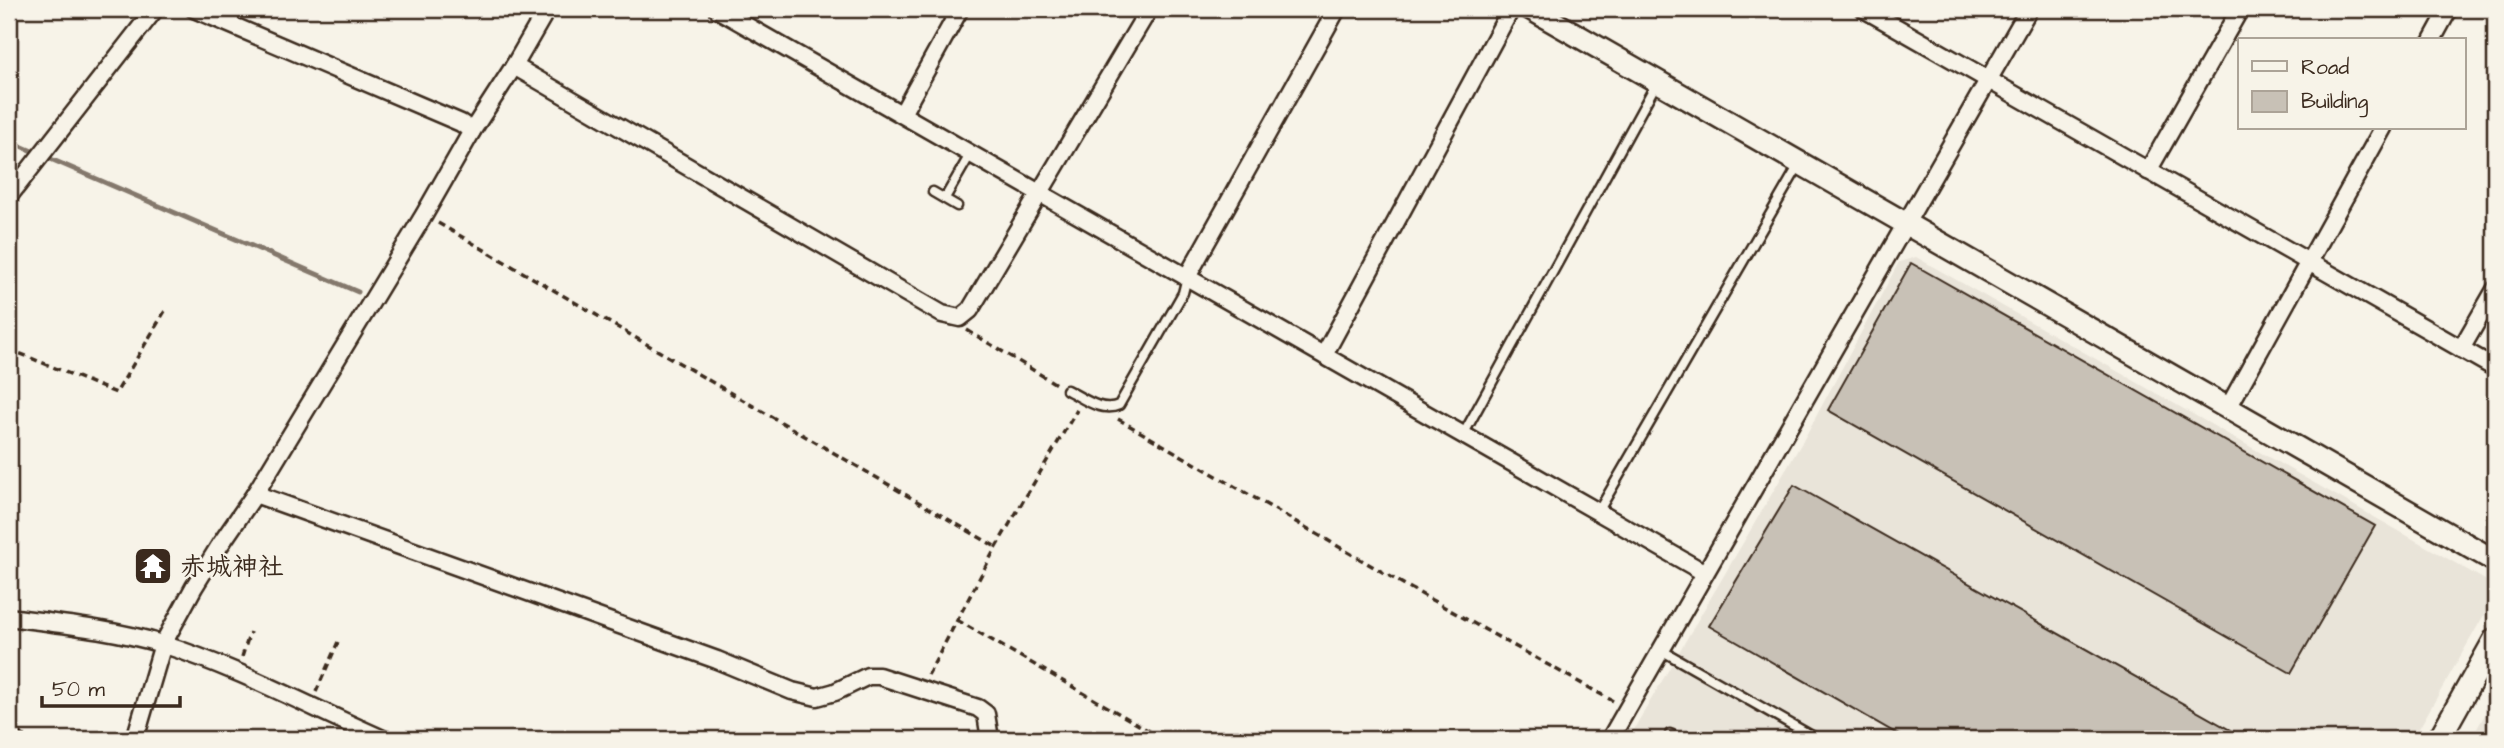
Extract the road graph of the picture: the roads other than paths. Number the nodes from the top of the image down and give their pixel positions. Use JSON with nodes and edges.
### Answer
{"nodes":[{"id":1,"x":155,"y":9,"type":"edge"},
{"id":2,"x":194,"y":9,"type":"edge"},
{"id":3,"x":547,"y":9,"type":"edge"},
{"id":4,"x":717,"y":9,"type":"edge"},
{"id":5,"x":960,"y":9,"type":"edge"},
{"id":6,"x":1149,"y":9,"type":"edge"},
{"id":7,"x":1337,"y":9,"type":"edge"},
{"id":8,"x":1511,"y":9,"type":"edge"},
{"id":9,"x":1531,"y":9,"type":"edge"},
{"id":10,"x":2029,"y":9,"type":"edge"},
{"id":11,"x":2240,"y":9,"type":"edge"},
{"id":12,"x":2449,"y":9,"type":"edge"},
{"id":13,"x":1871,"y":10,"type":"edge"},
{"id":14,"x":2433,"y":38,"type":"edge"},
{"id":15,"x":514,"y":66,"type":"junction"},
{"id":16,"x":1988,"y":80,"type":"junction"},
{"id":17,"x":1657,"y":81,"type":"junction"},
{"id":18,"x":902,"y":114,"type":"junction"},
{"id":19,"x":2382,"y":130,"type":"edge"},
{"id":20,"x":472,"y":131,"type":"junction"},
{"id":21,"x":971,"y":153,"type":"junction"},
{"id":22,"x":1800,"y":163,"type":"junction"},
{"id":23,"x":2148,"y":171,"type":"junction"},
{"id":24,"x":933,"y":192,"type":"dead end"},
{"id":25,"x":1040,"y":193,"type":"junction"},
{"id":26,"x":9,"y":196,"type":"edge"},
{"id":27,"x":945,"y":198,"type":"junction"},
{"id":28,"x":957,"y":206,"type":"dead end"},
{"id":29,"x":1906,"y":223,"type":"junction"},
{"id":30,"x":2309,"y":262,"type":"junction"},
{"id":31,"x":1187,"y":277,"type":"junction"},
{"id":32,"x":2495,"y":290,"type":"edge"},
{"id":33,"x":2461,"y":349,"type":"junction"},
{"id":34,"x":1324,"y":355,"type":"junction"},
{"id":35,"x":2495,"y":368,"type":"edge"},
{"id":36,"x":1067,"y":390,"type":"road end"},
{"id":37,"x":2228,"y":408,"type":"junction"},
{"id":38,"x":1463,"y":435,"type":"junction"},
{"id":39,"x":255,"y":494,"type":"junction"},
{"id":40,"x":1598,"y":512,"type":"junction"},
{"id":41,"x":2495,"y":561,"type":"edge"},
{"id":42,"x":1705,"y":573,"type":"junction"},
{"id":43,"x":9,"y":617,"type":"edge"},
{"id":44,"x":2495,"y":639,"type":"edge"},
{"id":45,"x":163,"y":644,"type":"junction"},
{"id":46,"x":1661,"y":650,"type":"junction"},
{"id":47,"x":1670,"y":734,"type":"dead end"},
{"id":48,"x":135,"y":739,"type":"edge"},
{"id":49,"x":383,"y":739,"type":"edge"},
{"id":50,"x":990,"y":739,"type":"edge"},
{"id":51,"x":1610,"y":739,"type":"edge"},
{"id":52,"x":1680,"y":739,"type":"edge"},
{"id":53,"x":1817,"y":739,"type":"edge"},
{"id":54,"x":2439,"y":739,"type":"edge"}],
"edges":[{"from":1,"to":26,"type":"street"},
{"from":2,"to":20,"type":"street"},
{"from":3,"to":15,"type":"street"},
{"from":4,"to":18,"type":"street"},
{"from":5,"to":18,"type":"street"},
{"from":6,"to":25,"type":"street"},
{"from":7,"to":31,"type":"street"},
{"from":8,"to":34,"type":"street"},
{"from":9,"to":17,"type":"street"},
{"from":10,"to":16,"type":"street"},
{"from":11,"to":23,"type":"street"},
{"from":12,"to":14,"type":"street"},
{"from":13,"to":16,"type":"street"},
{"from":15,"to":20,"type":"street"},
{"from":15,"to":25,"type":"street"},
{"from":16,"to":23,"type":"street"},
{"from":16,"to":29,"type":"street"},
{"from":17,"to":22,"type":"street"},
{"from":17,"to":38,"type":"lane"},
{"from":18,"to":21,"type":"street"},
{"from":19,"to":30,"type":"street"},
{"from":20,"to":39,"type":"street"},
{"from":21,"to":25,"type":"street"},
{"from":21,"to":27,"type":"lane"},
{"from":22,"to":29,"type":"street"},
{"from":22,"to":40,"type":"lane"},
{"from":23,"to":30,"type":"street"},
{"from":24,"to":27,"type":"lane"},
{"from":25,"to":31,"type":"street"},
{"from":27,"to":28,"type":"lane"},
{"from":29,"to":37,"type":"street"},
{"from":29,"to":42,"type":"street"},
{"from":30,"to":33,"type":"street"},
{"from":30,"to":37,"type":"street"},
{"from":31,"to":34,"type":"street"},
{"from":31,"to":36,"type":"lane"},
{"from":32,"to":33,"type":"street"},
{"from":33,"to":35,"type":"street"},
{"from":34,"to":38,"type":"street"},
{"from":37,"to":41,"type":"street"},
{"from":38,"to":40,"type":"street"},
{"from":39,"to":45,"type":"street"},
{"from":39,"to":50,"type":"street"},
{"from":40,"to":42,"type":"street"},
{"from":42,"to":46,"type":"street"},
{"from":43,"to":45,"type":"street"},
{"from":44,"to":54,"type":"street"},
{"from":45,"to":48,"type":"street"},
{"from":45,"to":49,"type":"street"},
{"from":46,"to":51,"type":"street"},
{"from":46,"to":53,"type":"lane"},
{"from":47,"to":52,"type":"lane"}]}
